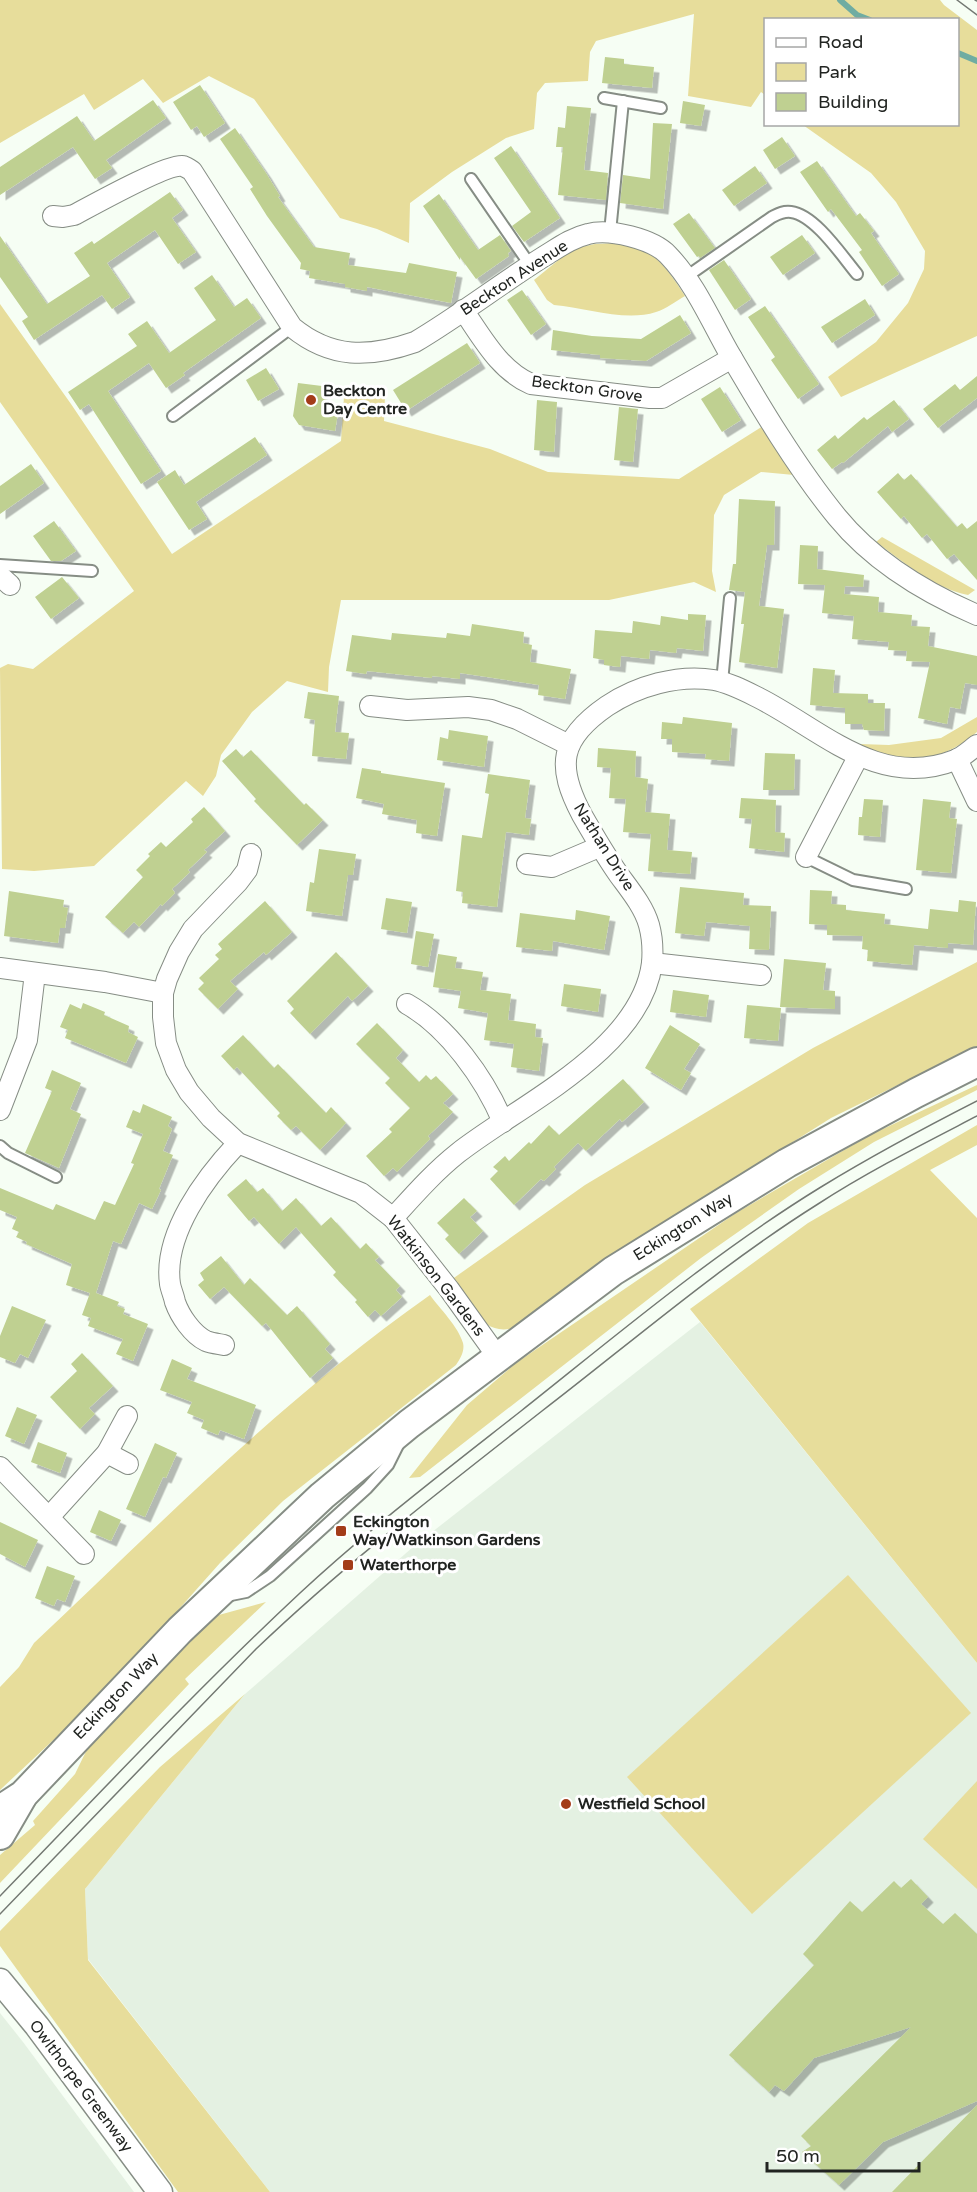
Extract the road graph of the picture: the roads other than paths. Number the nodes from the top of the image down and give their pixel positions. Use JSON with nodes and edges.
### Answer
{"nodes":[{"id":1,"x":604,"y":98,"type":"dead end"},
{"id":2,"x":623,"y":101,"type":"junction"},
{"id":3,"x":662,"y":108,"type":"dead end"},
{"id":4,"x":471,"y":179,"type":"dead end"},
{"id":5,"x":53,"y":216,"type":"dead end"},
{"id":6,"x":610,"y":232,"type":"junction"},
{"id":7,"x":530,"y":265,"type":"junction"},
{"id":8,"x":857,"y":274,"type":"dead end"},
{"id":9,"x":686,"y":277,"type":"junction"},
{"id":10,"x":463,"y":310,"type":"junction"},
{"id":11,"x":292,"y":327,"type":"junction"},
{"id":12,"x":732,"y":358,"type":"junction"},
{"id":13,"x":173,"y":416,"type":"dead end"},
{"id":14,"x":0,"y":565,"type":"edge"},
{"id":15,"x":92,"y":571,"type":"dead end"},
{"id":16,"x":730,"y":598,"type":"dead end"},
{"id":17,"x":977,"y":615,"type":"edge"},
{"id":18,"x":722,"y":682,"type":"junction"},
{"id":19,"x":370,"y":706,"type":"dead end"},
{"id":20,"x":569,"y":745,"type":"junction"},
{"id":21,"x":977,"y":745,"type":"edge"},
{"id":22,"x":858,"y":757,"type":"junction"},
{"id":23,"x":957,"y":759,"type":"junction"},
{"id":24,"x":977,"y":801,"type":"edge"},
{"id":25,"x":599,"y":847,"type":"junction"},
{"id":26,"x":251,"y":854,"type":"dead end"},
{"id":27,"x":806,"y":856,"type":"joint"},
{"id":28,"x":527,"y":864,"type":"dead end"},
{"id":29,"x":906,"y":889,"type":"dead end"},
{"id":30,"x":652,"y":963,"type":"junction"},
{"id":31,"x":0,"y":968,"type":"edge"},
{"id":32,"x":34,"y":973,"type":"junction"},
{"id":33,"x":761,"y":975,"type":"dead end"},
{"id":34,"x":163,"y":993,"type":"junction"},
{"id":35,"x":407,"y":1004,"type":"dead end"},
{"id":36,"x":977,"y":1062,"type":"edge"},
{"id":37,"x":0,"y":1110,"type":"edge"},
{"id":38,"x":503,"y":1122,"type":"junction"},
{"id":39,"x":238,"y":1143,"type":"junction"},
{"id":40,"x":0,"y":1146,"type":"edge"},
{"id":41,"x":56,"y":1177,"type":"dead end"},
{"id":42,"x":393,"y":1218,"type":"junction"},
{"id":43,"x":224,"y":1345,"type":"dead end"},
{"id":44,"x":497,"y":1356,"type":"junction"},
{"id":45,"x":127,"y":1416,"type":"dead end"},
{"id":46,"x":107,"y":1453,"type":"junction"},
{"id":47,"x":128,"y":1464,"type":"dead end"},
{"id":48,"x":0,"y":1467,"type":"edge"},
{"id":49,"x":50,"y":1516,"type":"junction"},
{"id":50,"x":84,"y":1554,"type":"dead end"},
{"id":51,"x":11,"y":1802,"type":"edge"},
{"id":52,"x":0,"y":1835,"type":"edge"},
{"id":53,"x":0,"y":1980,"type":"edge"},
{"id":54,"x":160,"y":2192,"type":"edge"}],
"edges":[{"from":1,"to":2,"type":"lane"},
{"from":2,"to":3,"type":"lane"},
{"from":2,"to":6,"type":"lane"},
{"from":4,"to":7,"type":"lane"},
{"from":5,"to":11,"type":"street","name":"Beckton Avenue"},
{"from":6,"to":7,"type":"street","name":"Beckton Avenue"},
{"from":6,"to":9,"type":"street","name":"Beckton Avenue"},
{"from":7,"to":10,"type":"street","name":"Beckton Avenue"},
{"from":8,"to":9,"type":"lane"},
{"from":9,"to":12,"type":"street","name":"Beckton Avenue"},
{"from":10,"to":11,"type":"street","name":"Beckton Avenue"},
{"from":10,"to":12,"type":"street","name":"Beckton Grove"},
{"from":11,"to":13,"type":"lane"},
{"from":12,"to":17,"type":"street","name":"Beckton Avenue"},
{"from":14,"to":15,"type":"lane"},
{"from":16,"to":18,"type":"lane"},
{"from":18,"to":20,"type":"street"},
{"from":18,"to":22,"type":"street"},
{"from":19,"to":20,"type":"street"},
{"from":20,"to":25,"type":"street","name":"Nathan Drive"},
{"from":21,"to":23,"type":"street"},
{"from":22,"to":23,"type":"street"},
{"from":22,"to":27,"type":"street"},
{"from":23,"to":24,"type":"street"},
{"from":25,"to":28,"type":"street"},
{"from":25,"to":30,"type":"street","name":"Nathan Drive"},
{"from":26,"to":34,"type":"street","name":"Watkinson Gardens"},
{"from":27,"to":29,"type":"lane"},
{"from":30,"to":33,"type":"street"},
{"from":30,"to":38,"type":"street","name":"Nathan Drive"},
{"from":31,"to":32,"type":"street"},
{"from":32,"to":34,"type":"street"},
{"from":32,"to":37,"type":"street"},
{"from":34,"to":39,"type":"street","name":"Watkinson Gardens"},
{"from":35,"to":38,"type":"street"},
{"from":36,"to":44,"type":"main road","name":"Eckington Way"},
{"from":38,"to":42,"type":"street","name":"Nathan Drive"},
{"from":39,"to":42,"type":"street","name":"Watkinson Gardens"},
{"from":39,"to":43,"type":"street"},
{"from":40,"to":41,"type":"lane"},
{"from":42,"to":44,"type":"street","name":"Watkinson Gardens"},
{"from":44,"to":51,"type":"main road","name":"Eckington Way"},
{"from":45,"to":46,"type":"street"},
{"from":46,"to":47,"type":"street"},
{"from":46,"to":49,"type":"street"},
{"from":48,"to":49,"type":"street"},
{"from":49,"to":50,"type":"street"},
{"from":51,"to":52,"type":"main road","name":"Eckington Way"},
{"from":53,"to":54,"type":"street","name":"Owlthorpe Greenway"}]}
